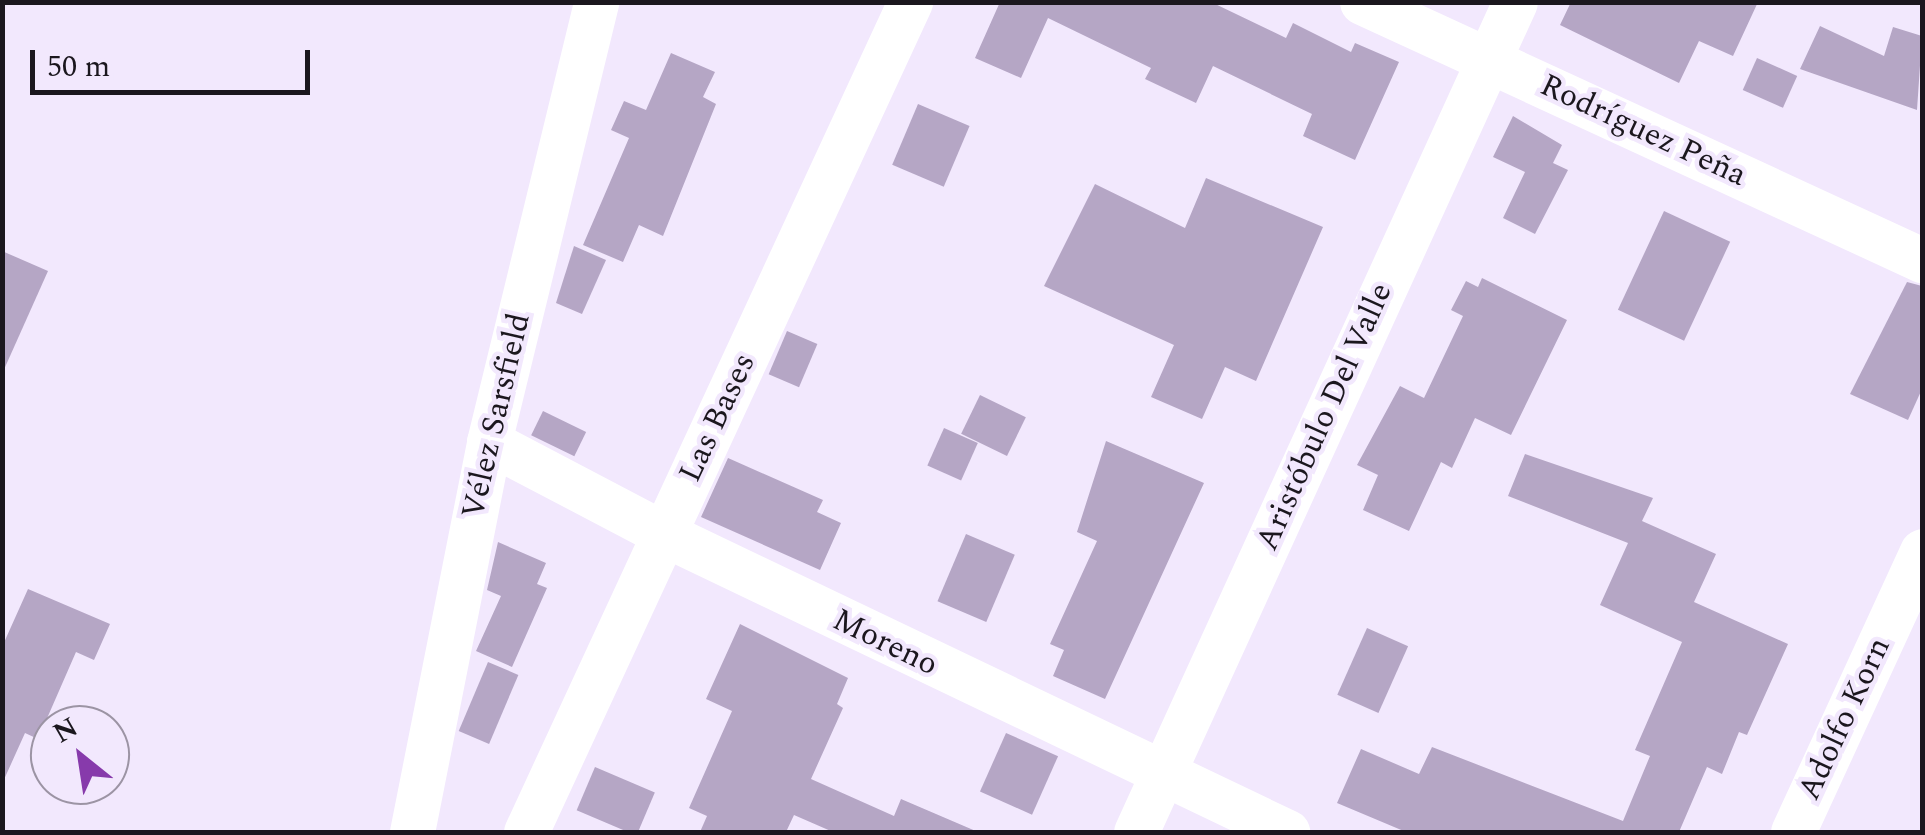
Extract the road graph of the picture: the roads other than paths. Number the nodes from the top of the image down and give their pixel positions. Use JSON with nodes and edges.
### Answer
{"nodes":[{"id":1,"x":596,"y":2,"type":"edge"},
{"id":2,"x":910,"y":2,"type":"edge"},
{"id":3,"x":1362,"y":2,"type":"edge"},
{"id":4,"x":1515,"y":2,"type":"edge"},
{"id":5,"x":1488,"y":59,"type":"junction"},
{"id":6,"x":1922,"y":260,"type":"edge"},
{"id":7,"x":489,"y":442,"type":"junction"},
{"id":8,"x":664,"y":534,"type":"junction"},
{"id":9,"x":1922,"y":551,"type":"edge"},
{"id":10,"x":1161,"y":777,"type":"junction"},
{"id":11,"x":412,"y":832,"type":"edge"},
{"id":12,"x":526,"y":832,"type":"edge"},
{"id":13,"x":1136,"y":832,"type":"edge"},
{"id":14,"x":1287,"y":832,"type":"edge"},
{"id":15,"x":1793,"y":832,"type":"edge"}],
"edges":[{"from":1,"to":7,"type":"street","name":"Vélez Sarsfield"},
{"from":2,"to":8,"type":"street","name":"Las Bases"},
{"from":3,"to":5,"type":"street","name":"Rodríguez Peña"},
{"from":4,"to":5,"type":"street","name":"Aristóbulo Del Valle"},
{"from":5,"to":6,"type":"street","name":"Rodríguez Peña"},
{"from":5,"to":10,"type":"street","name":"Aristóbulo Del Valle"},
{"from":7,"to":8,"type":"street","name":"Moreno"},
{"from":7,"to":11,"type":"street","name":"Vélez Sarsfield"},
{"from":8,"to":10,"type":"street","name":"Moreno"},
{"from":8,"to":12,"type":"street","name":"Las Bases"},
{"from":9,"to":15,"type":"street","name":"Adolfo Korn"},
{"from":10,"to":13,"type":"street","name":"Aristóbulo Del Valle"},
{"from":10,"to":14,"type":"street","name":"Moreno"}]}
